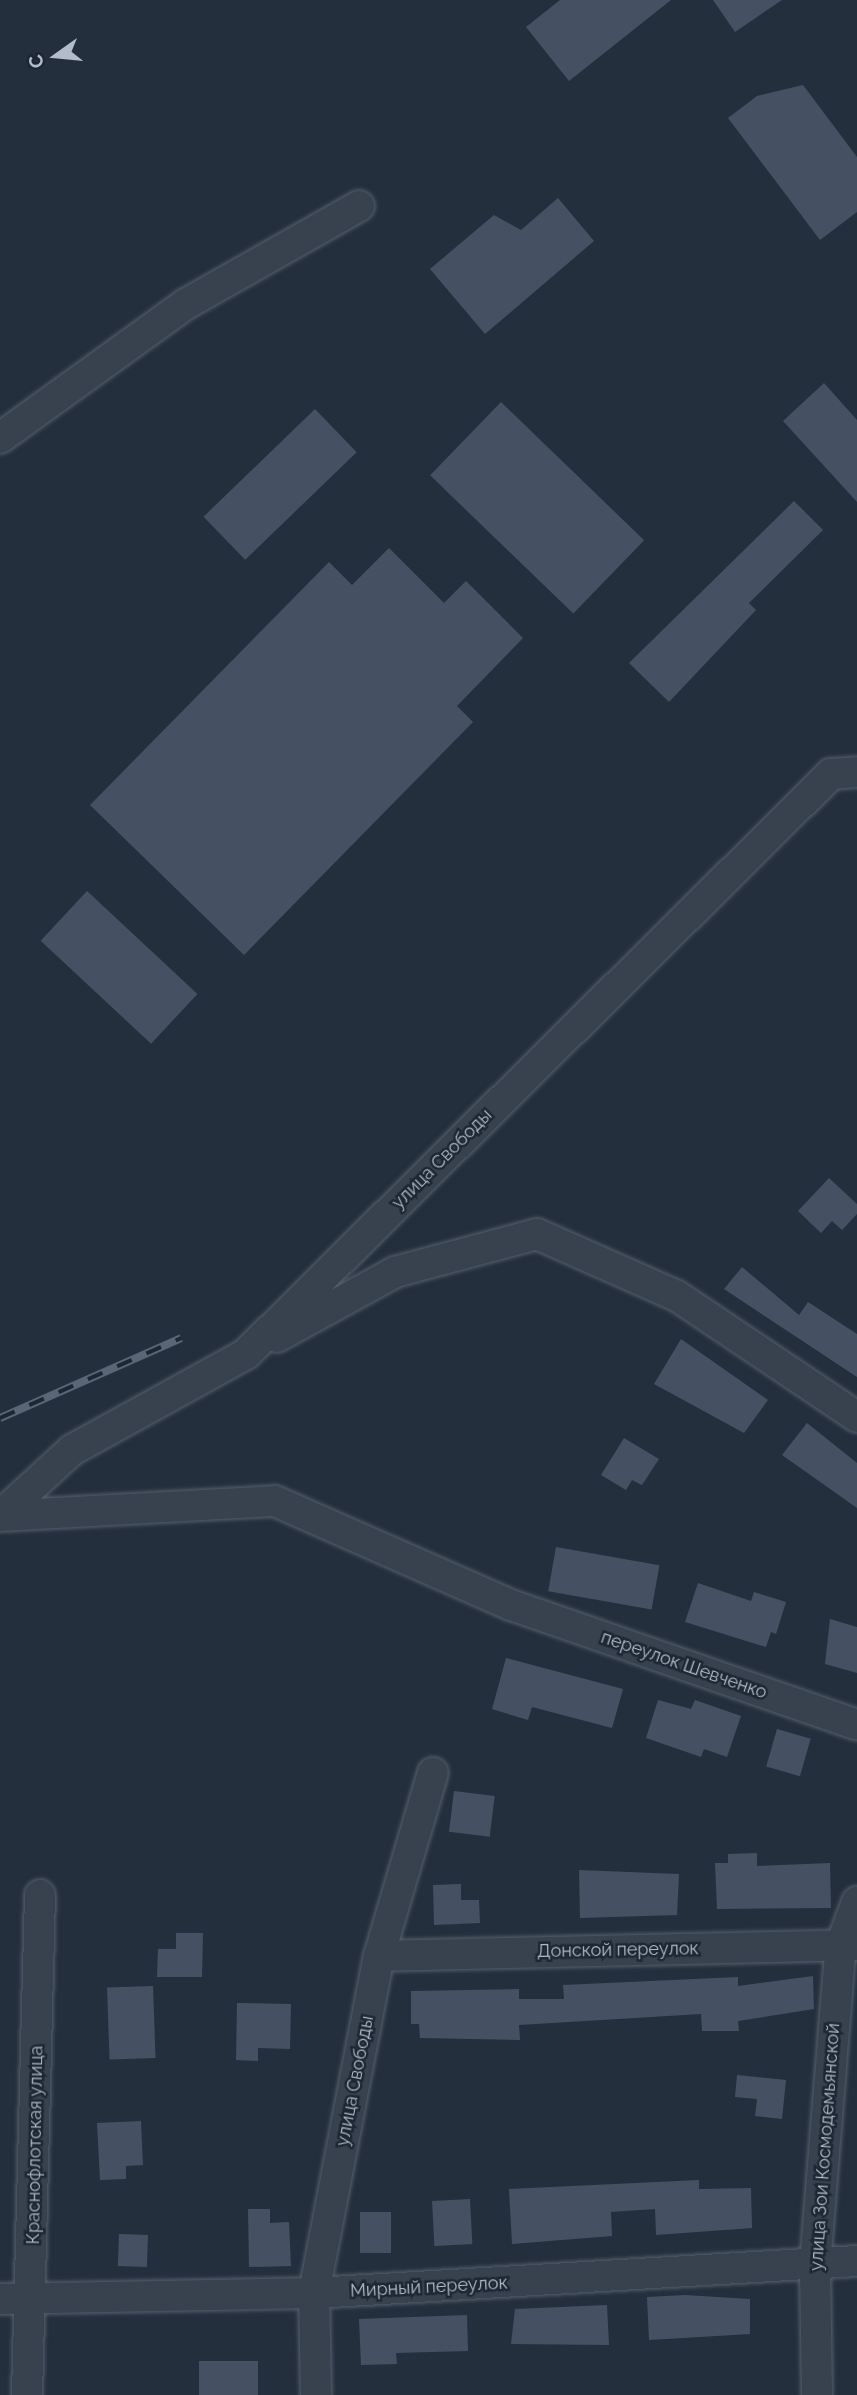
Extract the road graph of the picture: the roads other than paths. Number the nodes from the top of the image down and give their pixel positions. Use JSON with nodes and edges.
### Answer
{"nodes":[{"id":1,"x":359,"y":206,"type":"dead end"},
{"id":2,"x":0,"y":438,"type":"edge"},
{"id":3,"x":857,"y":772,"type":"edge"},
{"id":4,"x":246,"y":1354,"type":"junction"},
{"id":5,"x":857,"y":1417,"type":"edge"},
{"id":6,"x":0,"y":1516,"type":"edge"},
{"id":7,"x":857,"y":1725,"type":"edge"},
{"id":8,"x":433,"y":1773,"type":"dead end"},
{"id":9,"x":40,"y":1895,"type":"dead end"},
{"id":10,"x":857,"y":1902,"type":"edge"},
{"id":11,"x":849,"y":1945,"type":"edge"},
{"id":12,"x":379,"y":1956,"type":"junction"},
{"id":13,"x":857,"y":2262,"type":"edge"},
{"id":14,"x":815,"y":2265,"type":"junction"},
{"id":15,"x":314,"y":2293,"type":"junction"},
{"id":16,"x":31,"y":2298,"type":"junction"},
{"id":17,"x":0,"y":2299,"type":"edge"},
{"id":18,"x":27,"y":2395,"type":"edge"},
{"id":19,"x":316,"y":2395,"type":"edge"},
{"id":20,"x":817,"y":2395,"type":"edge"}],
"edges":[{"from":1,"to":2,"type":"street"},
{"from":3,"to":4,"type":"street","name":"улица Свободы"},
{"from":4,"to":5,"type":"street"},
{"from":4,"to":6,"type":"street","name":"улица Свободы"},
{"from":6,"to":7,"type":"street","name":"переулок Шевченко"},
{"from":8,"to":12,"type":"street","name":"улица Свободы"},
{"from":9,"to":16,"type":"street","name":"Краснофлотская улица"},
{"from":10,"to":11,"type":"street","name":"улица Зои Космодемьянской"},
{"from":11,"to":12,"type":"street","name":"Донской переулок"},
{"from":11,"to":14,"type":"street","name":"улица Зои Космодемьянской"},
{"from":12,"to":15,"type":"street","name":"улица Свободы"},
{"from":13,"to":14,"type":"street","name":"Мирный переулок"},
{"from":14,"to":15,"type":"street","name":"Мирный переулок"},
{"from":14,"to":20,"type":"street","name":"улица Зои Космодемьянской"},
{"from":15,"to":16,"type":"street","name":"Мирный переулок"},
{"from":15,"to":19,"type":"street","name":"улица Свободы"},
{"from":16,"to":17,"type":"street","name":"Мирный переулок"},
{"from":16,"to":18,"type":"street","name":"Краснофлотская улица"}]}
